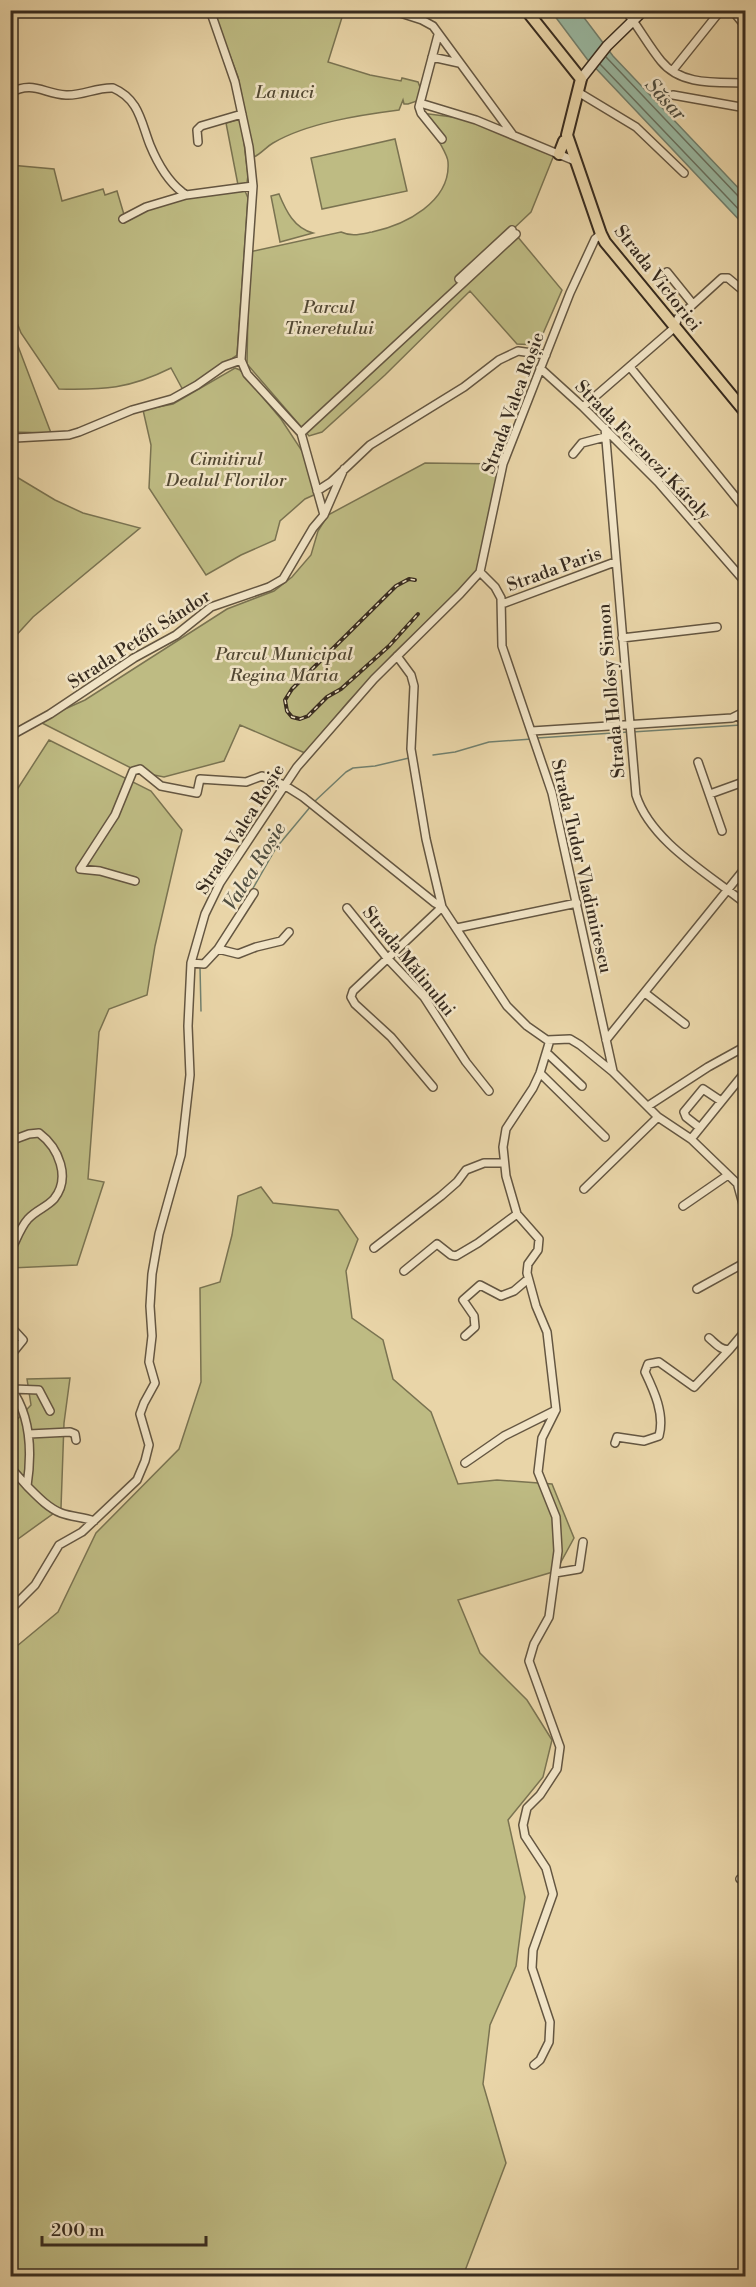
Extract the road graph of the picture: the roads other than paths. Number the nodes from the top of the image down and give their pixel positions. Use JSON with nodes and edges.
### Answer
{"nodes":[{"id":1,"x":19,"y":10,"type":"edge"},
{"id":2,"x":210,"y":10,"type":"edge"},
{"id":3,"x":391,"y":10,"type":"edge"},
{"id":4,"x":526,"y":10,"type":"edge"},
{"id":5,"x":625,"y":10,"type":"edge"},
{"id":6,"x":644,"y":10,"type":"edge"},
{"id":7,"x":722,"y":10,"type":"edge"},
{"id":8,"x":732,"y":10,"type":"edge"},
{"id":9,"x":10,"y":13,"type":"edge"},
{"id":10,"x":633,"y":21,"type":"junction"},
{"id":11,"x":746,"y":27,"type":"edge"},
{"id":12,"x":438,"y":35,"type":"junction"},
{"id":13,"x":432,"y":57,"type":"junction"},
{"id":14,"x":459,"y":63,"type":"junction"},
{"id":15,"x":673,"y":70,"type":"junction"},
{"id":16,"x":584,"y":74,"type":"junction"},
{"id":17,"x":746,"y":83,"type":"edge"},
{"id":18,"x":578,"y":92,"type":"junction"},
{"id":19,"x":10,"y":93,"type":"edge"},
{"id":20,"x":673,"y":95,"type":"dead end"},
{"id":21,"x":420,"y":103,"type":"junction"},
{"id":22,"x":746,"y":108,"type":"edge"},
{"id":23,"x":242,"y":114,"type":"junction"},
{"id":24,"x":513,"y":135,"type":"junction"},
{"id":25,"x":442,"y":139,"type":"dead end"},
{"id":26,"x":568,"y":140,"type":"junction"},
{"id":27,"x":198,"y":142,"type":"dead end"},
{"id":28,"x":559,"y":154,"type":"junction"},
{"id":29,"x":576,"y":161,"type":"junction"},
{"id":30,"x":684,"y":173,"type":"dead end"},
{"id":31,"x":253,"y":186,"type":"junction"},
{"id":32,"x":186,"y":195,"type":"junction"},
{"id":33,"x":123,"y":219,"type":"dead end"},
{"id":34,"x":514,"y":232,"type":"dead end"},
{"id":35,"x":601,"y":234,"type":"junction"},
{"id":36,"x":667,"y":272,"type":"dead end"},
{"id":37,"x":746,"y":293,"type":"edge"},
{"id":38,"x":692,"y":303,"type":"junction"},
{"id":39,"x":674,"y":328,"type":"junction"},
{"id":40,"x":546,"y":355,"type":"junction"},
{"id":41,"x":241,"y":360,"type":"junction"},
{"id":42,"x":630,"y":367,"type":"junction"},
{"id":43,"x":540,"y":368,"type":"junction"},
{"id":44,"x":583,"y":407,"type":"junction"},
{"id":45,"x":746,"y":413,"type":"edge"},
{"id":46,"x":604,"y":428,"type":"junction"},
{"id":47,"x":299,"y":431,"type":"junction"},
{"id":48,"x":10,"y":436,"type":"edge"},
{"id":49,"x":605,"y":437,"type":"junction"},
{"id":50,"x":573,"y":454,"type":"dead end"},
{"id":51,"x":344,"y":469,"type":"junction"},
{"id":52,"x":317,"y":491,"type":"junction"},
{"id":53,"x":746,"y":510,"type":"edge"},
{"id":54,"x":324,"y":515,"type":"junction"},
{"id":55,"x":615,"y":562,"type":"junction"},
{"id":56,"x":480,"y":572,"type":"junction"},
{"id":57,"x":746,"y":583,"type":"edge"},
{"id":58,"x":502,"y":604,"type":"junction"},
{"id":59,"x":717,"y":627,"type":"dead end"},
{"id":60,"x":622,"y":638,"type":"junction"},
{"id":61,"x":397,"y":656,"type":"junction"},
{"id":62,"x":743,"y":713,"type":"edge"},
{"id":63,"x":744,"y":728,"type":"edge"},
{"id":64,"x":630,"y":729,"type":"junction"},
{"id":65,"x":10,"y":736,"type":"edge"},
{"id":66,"x":534,"y":736,"type":"junction"},
{"id":67,"x":698,"y":762,"type":"dead end"},
{"id":68,"x":746,"y":781,"type":"edge"},
{"id":69,"x":284,"y":785,"type":"junction"},
{"id":70,"x":710,"y":794,"type":"junction"},
{"id":71,"x":722,"y":831,"type":"dead end"},
{"id":72,"x":746,"y":867,"type":"edge"},
{"id":73,"x":135,"y":881,"type":"dead end"},
{"id":74,"x":728,"y":889,"type":"junction"},
{"id":75,"x":254,"y":893,"type":"dead end"},
{"id":76,"x":577,"y":903,"type":"junction"},
{"id":77,"x":746,"y":903,"type":"edge"},
{"id":78,"x":442,"y":907,"type":"junction"},
{"id":79,"x":347,"y":908,"type":"dead end"},
{"id":80,"x":457,"y":928,"type":"junction"},
{"id":81,"x":289,"y":932,"type":"dead end"},
{"id":82,"x":218,"y":949,"type":"junction"},
{"id":83,"x":388,"y":959,"type":"junction"},
{"id":84,"x":191,"y":963,"type":"junction"},
{"id":85,"x":645,"y":993,"type":"junction"},
{"id":86,"x":686,"y":1024,"type":"dead end"},
{"id":87,"x":550,"y":1040,"type":"junction"},
{"id":88,"x":606,"y":1040,"type":"junction"},
{"id":89,"x":746,"y":1046,"type":"edge"},
{"id":90,"x":547,"y":1053,"type":"junction"},
{"id":91,"x":746,"y":1071,"type":"edge"},
{"id":92,"x":613,"y":1072,"type":"junction"},
{"id":93,"x":540,"y":1073,"type":"junction"},
{"id":94,"x":582,"y":1086,"type":"dead end"},
{"id":95,"x":433,"y":1087,"type":"dead end"},
{"id":96,"x":489,"y":1091,"type":"dead end"},
{"id":97,"x":721,"y":1101,"type":"junction"},
{"id":98,"x":648,"y":1106,"type":"junction"},
{"id":99,"x":658,"y":1117,"type":"junction"},
{"id":100,"x":700,"y":1128,"type":"junction"},
{"id":101,"x":604,"y":1137,"type":"dead end"},
{"id":102,"x":691,"y":1139,"type":"junction"},
{"id":103,"x":10,"y":1141,"type":"edge"},
{"id":104,"x":504,"y":1163,"type":"junction"},
{"id":105,"x":728,"y":1174,"type":"junction"},
{"id":106,"x":737,"y":1184,"type":"junction"},
{"id":107,"x":584,"y":1189,"type":"dead end"},
{"id":108,"x":746,"y":1192,"type":"edge"},
{"id":109,"x":683,"y":1206,"type":"dead end"},
{"id":110,"x":517,"y":1214,"type":"junction"},
{"id":111,"x":746,"y":1215,"type":"edge"},
{"id":112,"x":374,"y":1248,"type":"dead end"},
{"id":113,"x":10,"y":1252,"type":"edge"},
{"id":114,"x":746,"y":1262,"type":"edge"},
{"id":115,"x":404,"y":1270,"type":"dead end"},
{"id":116,"x":528,"y":1279,"type":"junction"},
{"id":117,"x":697,"y":1289,"type":"dead end"},
{"id":118,"x":10,"y":1326,"type":"edge"},
{"id":119,"x":746,"y":1330,"type":"edge"},
{"id":120,"x":465,"y":1336,"type":"dead end"},
{"id":121,"x":709,"y":1338,"type":"dead end"},
{"id":122,"x":730,"y":1349,"type":"junction"},
{"id":123,"x":10,"y":1356,"type":"edge"},
{"id":124,"x":12,"y":1388,"type":"edge"},
{"id":125,"x":556,"y":1410,"type":"junction"},
{"id":126,"x":50,"y":1411,"type":"dead end"},
{"id":127,"x":29,"y":1434,"type":"junction"},
{"id":128,"x":76,"y":1440,"type":"dead end"},
{"id":129,"x":615,"y":1443,"type":"dead end"},
{"id":130,"x":465,"y":1463,"type":"dead end"},
{"id":131,"x":11,"y":1468,"type":"edge"},
{"id":132,"x":27,"y":1486,"type":"junction"},
{"id":133,"x":94,"y":1521,"type":"junction"},
{"id":134,"x":583,"y":1542,"type":"dead end"},
{"id":135,"x":555,"y":1573,"type":"junction"},
{"id":136,"x":10,"y":1610,"type":"edge"},
{"id":137,"x":534,"y":2065,"type":"dead end"}],
"edges":[{"from":1,"to":9,"type":"street"},
{"from":2,"to":23,"type":"street"},
{"from":3,"to":12,"type":"street"},
{"from":4,"to":16,"type":"main road"},
{"from":5,"to":10,"type":"street"},
{"from":6,"to":10,"type":"main road"},
{"from":7,"to":15,"type":"street"},
{"from":8,"to":11,"type":"street"},
{"from":10,"to":15,"type":"street"},
{"from":10,"to":16,"type":"main road"},
{"from":12,"to":13,"type":"street"},
{"from":12,"to":14,"type":"street"},
{"from":13,"to":14,"type":"street"},
{"from":13,"to":21,"type":"street"},
{"from":14,"to":24,"type":"street"},
{"from":15,"to":17,"type":"street"},
{"from":16,"to":18,"type":"main road","name":"Strada Victoriei"},
{"from":18,"to":26,"type":"main road","name":"Strada Victoriei"},
{"from":18,"to":30,"type":"street"},
{"from":19,"to":32,"type":"street"},
{"from":20,"to":22,"type":"street"},
{"from":21,"to":24,"type":"street"},
{"from":21,"to":25,"type":"street"},
{"from":23,"to":27,"type":"street"},
{"from":23,"to":31,"type":"street"},
{"from":24,"to":28,"type":"street"},
{"from":26,"to":28,"type":"main road"},
{"from":26,"to":29,"type":"main road","name":"Strada Victoriei"},
{"from":28,"to":29,"type":"street"},
{"from":29,"to":35,"type":"main road","name":"Strada Victoriei"},
{"from":31,"to":32,"type":"street"},
{"from":31,"to":41,"type":"street"},
{"from":32,"to":33,"type":"street"},
{"from":34,"to":47,"type":"street"},
{"from":35,"to":39,"type":"main road","name":"Strada Victoriei"},
{"from":35,"to":40,"type":"street","name":"Strada Valea Roșie"},
{"from":36,"to":38,"type":"street"},
{"from":37,"to":38,"type":"street"},
{"from":38,"to":39,"type":"street"},
{"from":39,"to":42,"type":"street"},
{"from":39,"to":45,"type":"main road","name":"Strada Victoriei"},
{"from":40,"to":43,"type":"street","name":"Strada Valea Roșie"},
{"from":40,"to":51,"type":"street","name":"Strada Petőfi Sándor"},
{"from":41,"to":47,"type":"street"},
{"from":41,"to":48,"type":"street"},
{"from":42,"to":44,"type":"street"},
{"from":42,"to":53,"type":"street"},
{"from":43,"to":44,"type":"street","name":"Strada Ferenczi Károly"},
{"from":43,"to":56,"type":"street","name":"Strada Valea Roșie"},
{"from":44,"to":46,"type":"street","name":"Strada Ferenczi Károly"},
{"from":46,"to":49,"type":"street","name":"Strada Hollósy Simon"},
{"from":46,"to":57,"type":"street","name":"Strada Ferenczi Károly"},
{"from":47,"to":52,"type":"street"},
{"from":49,"to":50,"type":"street"},
{"from":49,"to":55,"type":"street","name":"Strada Hollósy Simon"},
{"from":51,"to":52,"type":"street"},
{"from":51,"to":54,"type":"street","name":"Strada Petőfi Sándor"},
{"from":52,"to":54,"type":"street"},
{"from":54,"to":65,"type":"street","name":"Strada Petőfi Sándor"},
{"from":55,"to":58,"type":"street","name":"Strada Paris"},
{"from":55,"to":60,"type":"street","name":"Strada Hollósy Simon"},
{"from":56,"to":58,"type":"street"},
{"from":56,"to":61,"type":"street","name":"Strada Valea Roșie"},
{"from":58,"to":66,"type":"street","name":"Strada Tudor Vladimirescu"},
{"from":59,"to":60,"type":"street"},
{"from":60,"to":64,"type":"street","name":"Strada Hollósy Simon"},
{"from":61,"to":69,"type":"street","name":"Strada Valea Roșie"},
{"from":61,"to":78,"type":"street"},
{"from":62,"to":63,"type":"street"},
{"from":62,"to":64,"type":"street"},
{"from":64,"to":66,"type":"street"},
{"from":64,"to":74,"type":"street","name":"Strada Hollósy Simon"},
{"from":66,"to":76,"type":"street","name":"Strada Tudor Vladimirescu"},
{"from":67,"to":70,"type":"street"},
{"from":68,"to":70,"type":"street"},
{"from":69,"to":73,"type":"street"},
{"from":69,"to":78,"type":"street"},
{"from":69,"to":84,"type":"street","name":"Strada Valea Roșie"},
{"from":70,"to":71,"type":"street"},
{"from":72,"to":74,"type":"street"},
{"from":74,"to":77,"type":"street","name":"Strada Hollósy Simon"},
{"from":74,"to":85,"type":"street"},
{"from":75,"to":82,"type":"street"},
{"from":76,"to":80,"type":"street"},
{"from":76,"to":88,"type":"street","name":"Strada Tudor Vladimirescu"},
{"from":78,"to":80,"type":"street"},
{"from":78,"to":83,"type":"street"},
{"from":79,"to":83,"type":"street","name":"Strada Mălinului"},
{"from":80,"to":87,"type":"street"},
{"from":81,"to":82,"type":"street"},
{"from":82,"to":84,"type":"street"},
{"from":83,"to":95,"type":"street"},
{"from":83,"to":96,"type":"street","name":"Strada Mălinului"},
{"from":84,"to":133,"type":"street","name":"Strada Valea Roșie"},
{"from":85,"to":86,"type":"street"},
{"from":85,"to":88,"type":"street"},
{"from":87,"to":90,"type":"street"},
{"from":87,"to":92,"type":"street"},
{"from":88,"to":92,"type":"street","name":"Strada Tudor Vladimirescu"},
{"from":89,"to":98,"type":"street"},
{"from":90,"to":93,"type":"street"},
{"from":90,"to":94,"type":"street"},
{"from":91,"to":97,"type":"street"},
{"from":92,"to":98,"type":"street"},
{"from":93,"to":101,"type":"street"},
{"from":93,"to":104,"type":"street"},
{"from":97,"to":100,"type":"street"},
{"from":97,"to":100,"type":"street"},
{"from":98,"to":99,"type":"street"},
{"from":99,"to":102,"type":"street"},
{"from":99,"to":107,"type":"street"},
{"from":100,"to":102,"type":"street"},
{"from":102,"to":105,"type":"street"},
{"from":103,"to":113,"type":"street"},
{"from":104,"to":110,"type":"street"},
{"from":104,"to":112,"type":"street"},
{"from":105,"to":106,"type":"street"},
{"from":105,"to":109,"type":"street"},
{"from":106,"to":108,"type":"street"},
{"from":106,"to":111,"type":"street"},
{"from":110,"to":115,"type":"street"},
{"from":110,"to":116,"type":"street"},
{"from":114,"to":117,"type":"street"},
{"from":116,"to":120,"type":"street"},
{"from":116,"to":125,"type":"street"},
{"from":118,"to":123,"type":"street"},
{"from":119,"to":122,"type":"street"},
{"from":121,"to":122,"type":"street"},
{"from":122,"to":129,"type":"street"},
{"from":124,"to":126,"type":"street"},
{"from":124,"to":127,"type":"street"},
{"from":125,"to":130,"type":"street"},
{"from":125,"to":135,"type":"street"},
{"from":127,"to":128,"type":"street"},
{"from":127,"to":132,"type":"street"},
{"from":131,"to":132,"type":"street"},
{"from":132,"to":133,"type":"street"},
{"from":133,"to":136,"type":"street","name":"Strada Valea Roșie"},
{"from":134,"to":135,"type":"street"},
{"from":135,"to":137,"type":"street"}]}
